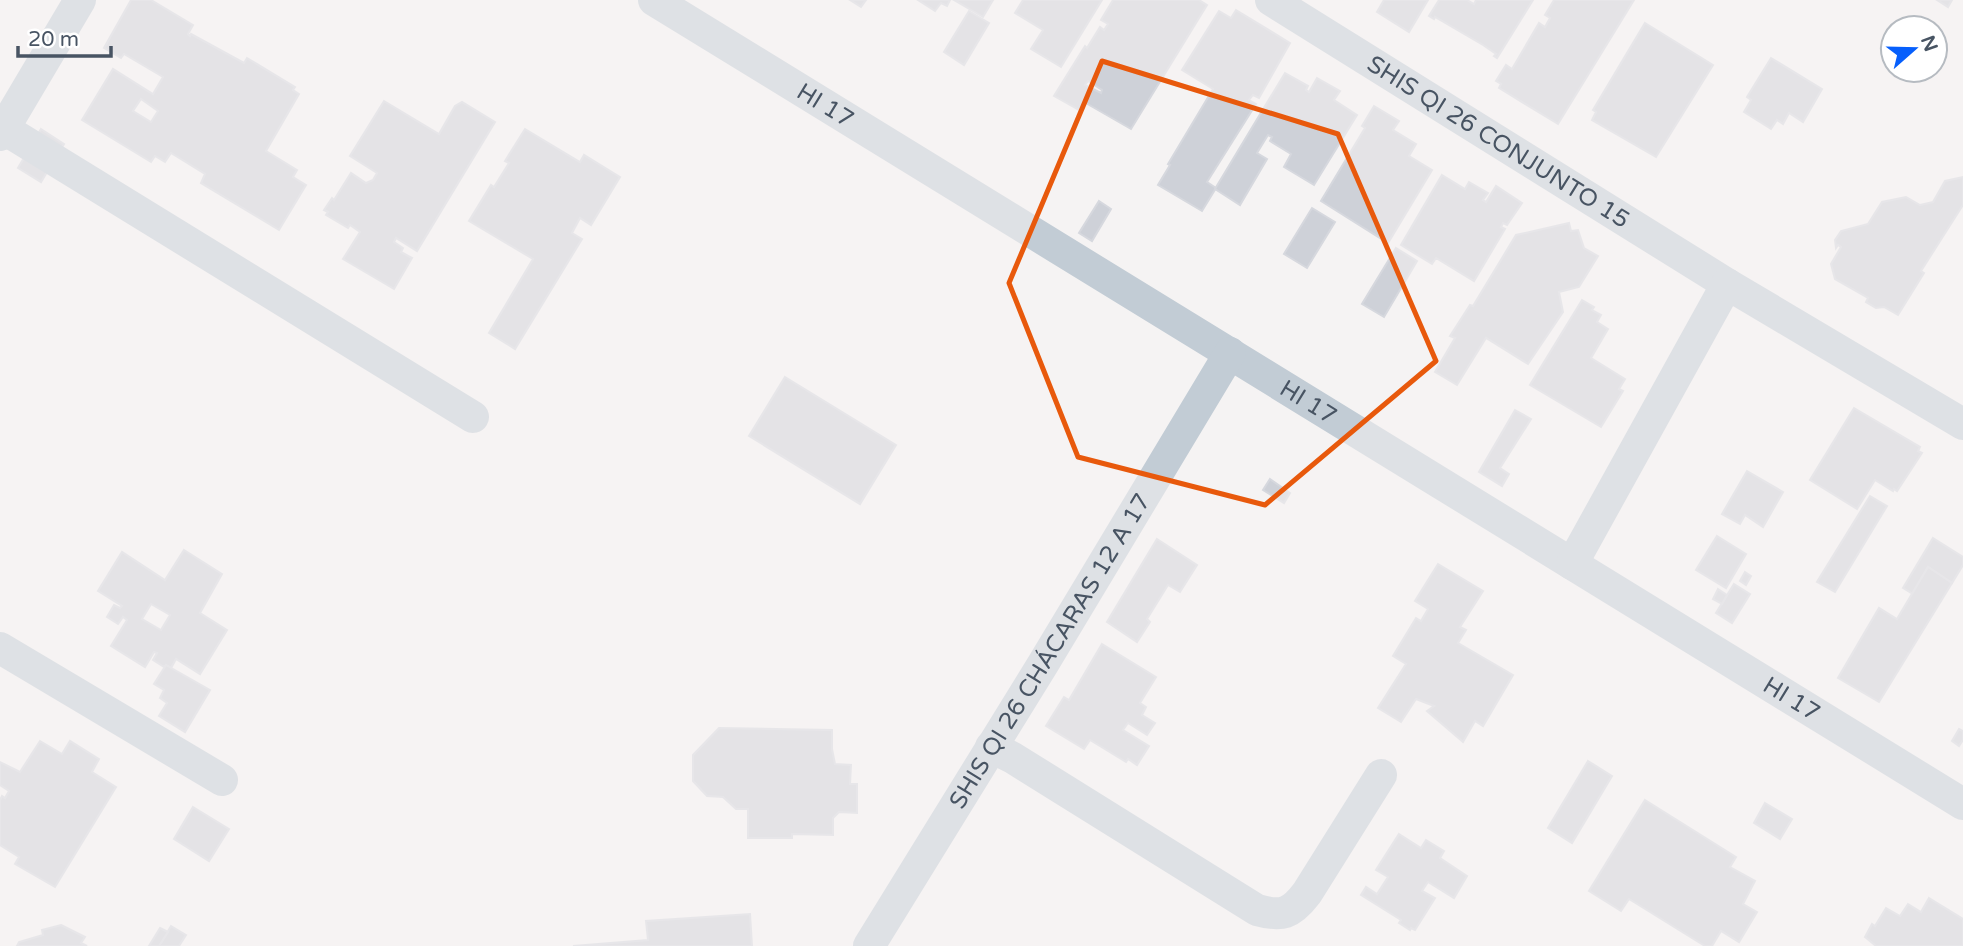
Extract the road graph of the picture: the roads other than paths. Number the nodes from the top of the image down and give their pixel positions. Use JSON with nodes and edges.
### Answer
{"nodes":[{"id":1,"x":80,"y":0,"type":"edge"},
{"id":2,"x":654,"y":0,"type":"edge"},
{"id":3,"x":1271,"y":0,"type":"edge"},
{"id":4,"x":2,"y":132,"type":"edge"},
{"id":5,"x":1727,"y":284,"type":"junction"},
{"id":6,"x":1230,"y":353,"type":"junction"},
{"id":7,"x":473,"y":416,"type":"dead end"},
{"id":8,"x":1963,"y":424,"type":"edge"},
{"id":9,"x":1572,"y":564,"type":"junction"},
{"id":10,"x":0,"y":648,"type":"edge"},
{"id":11,"x":992,"y":747,"type":"junction"},
{"id":12,"x":1381,"y":775,"type":"dead end"},
{"id":13,"x":222,"y":780,"type":"dead end"},
{"id":14,"x":1963,"y":804,"type":"edge"},
{"id":15,"x":869,"y":946,"type":"edge"}],
"edges":[{"from":1,"to":4,"type":"street"},
{"from":2,"to":6,"type":"street","name":"HI 17"},
{"from":3,"to":5,"type":"street","name":"SHIS QI 26 CONJUNTO 15"},
{"from":4,"to":7,"type":"street"},
{"from":5,"to":8,"type":"street","name":"SHIS QI 26 CONJUNTO 15"},
{"from":5,"to":9,"type":"street"},
{"from":6,"to":9,"type":"street","name":"HI 17"},
{"from":6,"to":11,"type":"street","name":"SHIS QI 26 CHÁCARAS 12 A 17"},
{"from":9,"to":14,"type":"street","name":"HI 17"},
{"from":10,"to":13,"type":"street"},
{"from":11,"to":12,"type":"street"},
{"from":11,"to":15,"type":"street","name":"SHIS QI 26 CHÁCARAS 12 A 17"}]}
